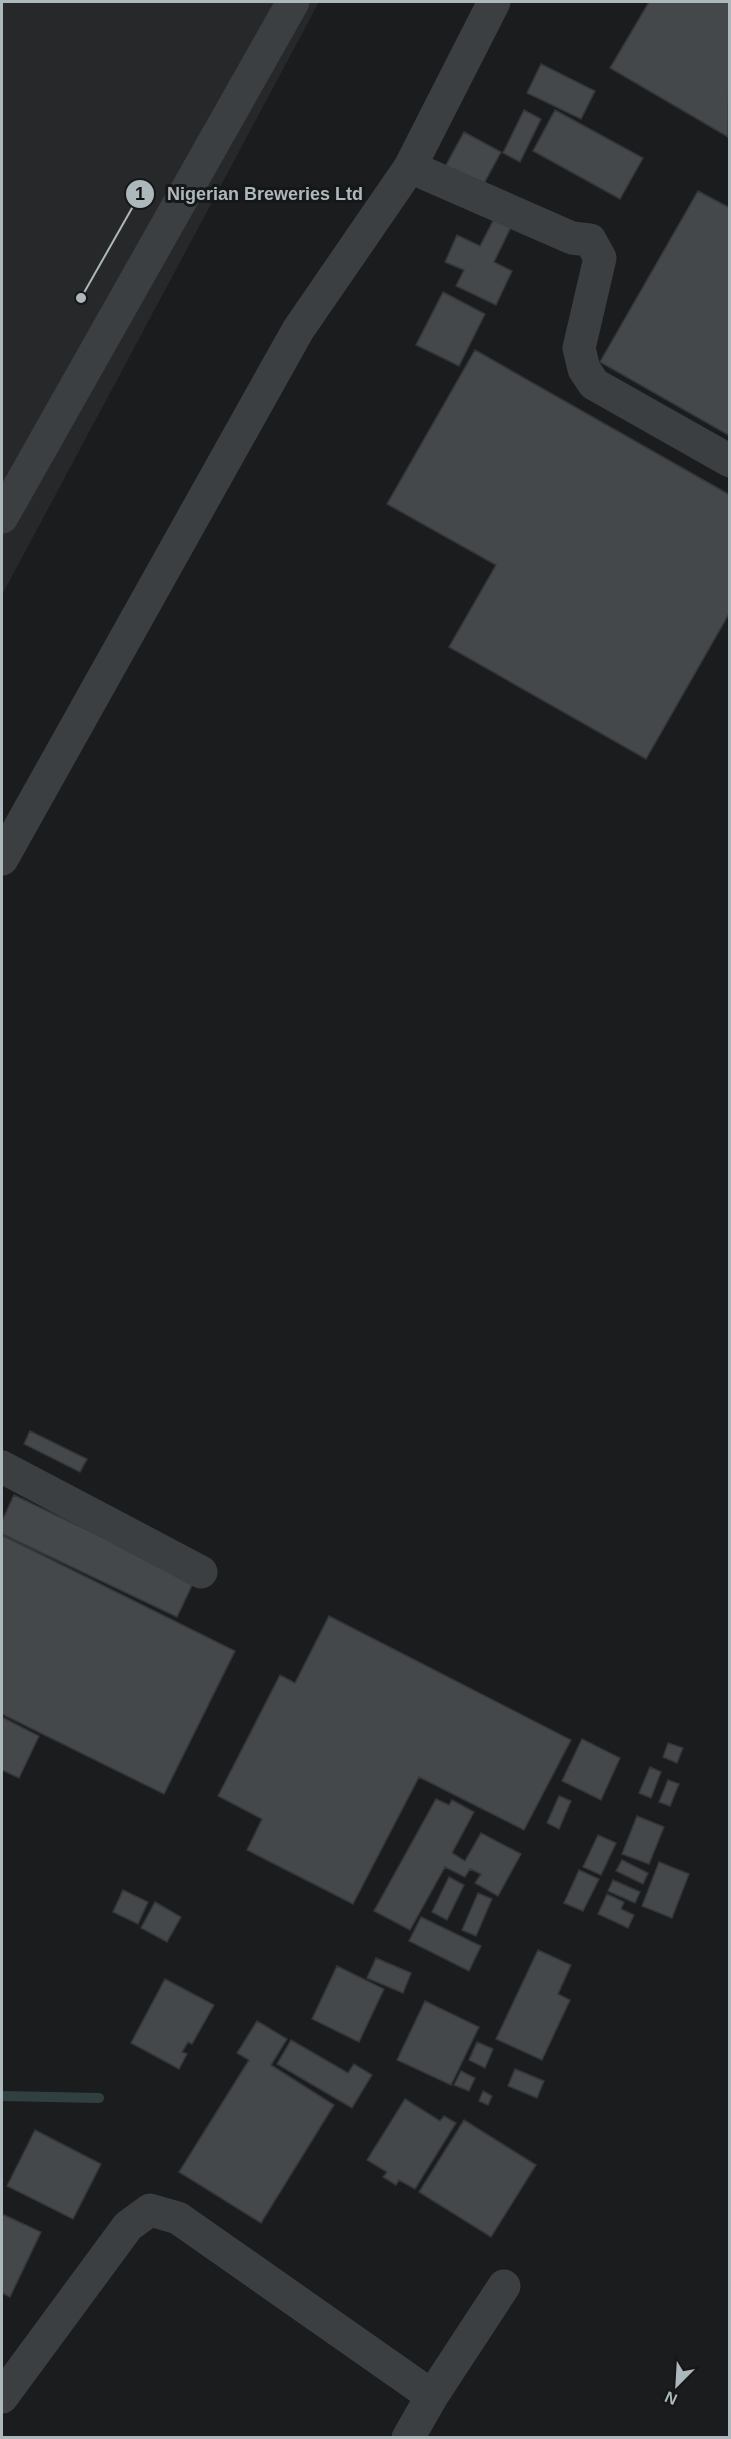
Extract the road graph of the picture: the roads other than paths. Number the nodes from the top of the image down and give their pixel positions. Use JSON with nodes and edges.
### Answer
{"nodes":[{"id":1,"x":293,"y":2,"type":"edge"},
{"id":2,"x":494,"y":2,"type":"edge"},
{"id":3,"x":410,"y":167,"type":"junction"},
{"id":4,"x":729,"y":461,"type":"edge"},
{"id":5,"x":2,"y":517,"type":"edge"},
{"id":6,"x":2,"y":859,"type":"edge"},
{"id":7,"x":2,"y":1467,"type":"edge"},
{"id":8,"x":201,"y":1572,"type":"dead end"},
{"id":9,"x":504,"y":2286,"type":"dead end"},
{"id":10,"x":432,"y":2396,"type":"junction"},
{"id":11,"x":2,"y":2397,"type":"edge"},
{"id":12,"x":408,"y":2438,"type":"edge"}],
"edges":[{"from":1,"to":5,"type":"street"},
{"from":2,"to":3,"type":"street"},
{"from":3,"to":4,"type":"street"},
{"from":3,"to":6,"type":"street"},
{"from":7,"to":8,"type":"street"},
{"from":9,"to":10,"type":"street"},
{"from":10,"to":11,"type":"street"},
{"from":10,"to":12,"type":"street"}]}
